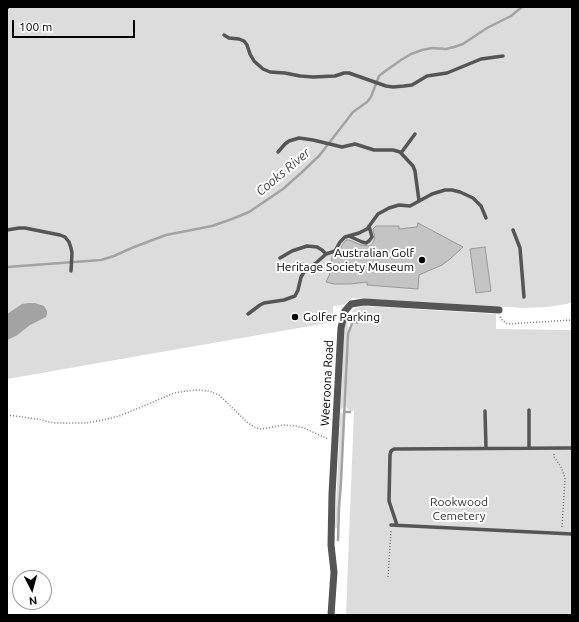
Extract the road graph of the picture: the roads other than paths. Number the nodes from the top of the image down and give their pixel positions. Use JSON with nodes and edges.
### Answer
{"nodes":[{"id":1,"x":224,"y":35,"type":"dead end"},
{"id":2,"x":503,"y":56,"type":"dead end"},
{"id":3,"x":415,"y":134,"type":"dead end"},
{"id":4,"x":278,"y":152,"type":"dead end"},
{"id":5,"x":401,"y":153,"type":"junction"},
{"id":6,"x":419,"y":201,"type":"junction"},
{"id":7,"x":486,"y":218,"type":"dead end"},
{"id":8,"x":369,"y":226,"type":"junction"},
{"id":9,"x":7,"y":230,"type":"edge"},
{"id":10,"x":513,"y":230,"type":"dead end"},
{"id":11,"x":349,"y":236,"type":"junction"},
{"id":12,"x":326,"y":254,"type":"junction"},
{"id":13,"x":280,"y":258,"type":"dead end"},
{"id":14,"x":71,"y":271,"type":"dead end"},
{"id":15,"x":524,"y":297,"type":"dead end"},
{"id":16,"x":499,"y":310,"type":"road end"},
{"id":17,"x":248,"y":314,"type":"dead end"},
{"id":18,"x":529,"y":410,"type":"dead end"},
{"id":19,"x":485,"y":411,"type":"dead end"},
{"id":20,"x":486,"y":448,"type":"junction"},
{"id":21,"x":529,"y":448,"type":"junction"},
{"id":22,"x":572,"y":448,"type":"edge"},
{"id":23,"x":391,"y":525,"type":"road end"},
{"id":24,"x":397,"y":525,"type":"junction"},
{"id":25,"x":572,"y":534,"type":"edge"},
{"id":26,"x":331,"y":615,"type":"edge"}],
"edges":[{"from":1,"to":2,"type":"lane"},
{"from":3,"to":5,"type":"lane"},
{"from":4,"to":5,"type":"lane"},
{"from":5,"to":6,"type":"lane"},
{"from":6,"to":7,"type":"lane"},
{"from":6,"to":8,"type":"lane"},
{"from":8,"to":11,"type":"lane"},
{"from":8,"to":11,"type":"lane"},
{"from":9,"to":14,"type":"lane"},
{"from":10,"to":15,"type":"lane"},
{"from":11,"to":12,"type":"lane"},
{"from":12,"to":13,"type":"lane"},
{"from":12,"to":17,"type":"lane"},
{"from":16,"to":26,"type":"street","name":"Weeroona Road"},
{"from":18,"to":21,"type":"lane"},
{"from":19,"to":20,"type":"lane"},
{"from":20,"to":21,"type":"lane"},
{"from":20,"to":24,"type":"lane"},
{"from":21,"to":22,"type":"lane"},
{"from":23,"to":24,"type":"lane"},
{"from":24,"to":25,"type":"lane"}]}
